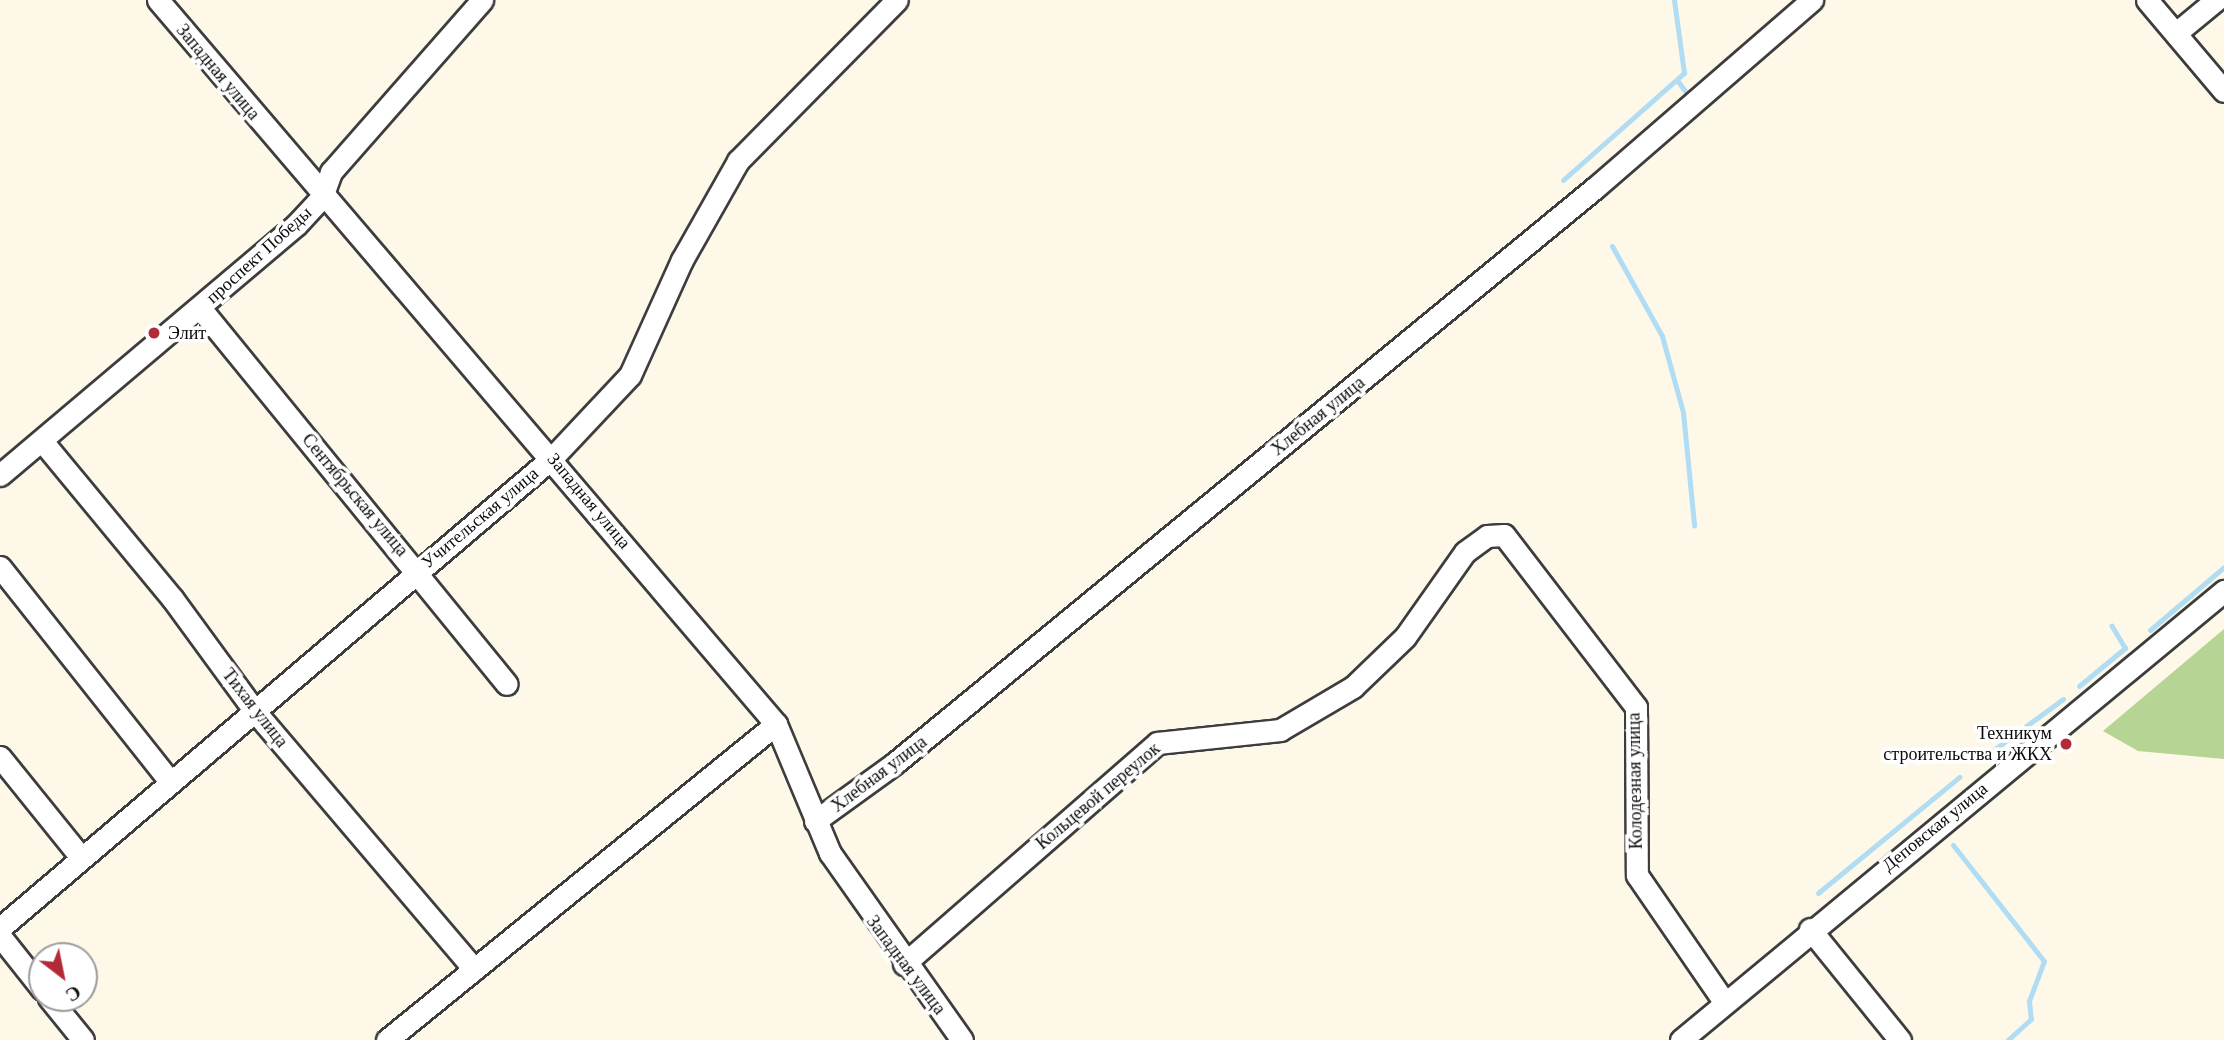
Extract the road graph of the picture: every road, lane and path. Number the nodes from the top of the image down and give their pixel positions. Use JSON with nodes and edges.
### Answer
{"nodes":[{"id":1,"x":158,"y":0,"type":"edge"},
{"id":2,"x":482,"y":0,"type":"edge"},
{"id":3,"x":897,"y":0,"type":"edge"},
{"id":4,"x":1812,"y":0,"type":"edge"},
{"id":5,"x":2147,"y":0,"type":"edge"},
{"id":6,"x":2216,"y":0,"type":"edge"},
{"id":7,"x":2176,"y":33,"type":"junction"},
{"id":8,"x":2224,"y":91,"type":"edge"},
{"id":9,"x":322,"y":197,"type":"junction"},
{"id":10,"x":200,"y":308,"type":"junction"},
{"id":11,"x":42,"y":441,"type":"junction"},
{"id":12,"x":553,"y":457,"type":"junction"},
{"id":13,"x":0,"y":475,"type":"edge"},
{"id":14,"x":1504,"y":535,"type":"joint"},
{"id":15,"x":0,"y":567,"type":"edge"},
{"id":16,"x":418,"y":570,"type":"junction"},
{"id":17,"x":2224,"y":591,"type":"edge"},
{"id":18,"x":507,"y":684,"type":"dead end"},
{"id":19,"x":257,"y":714,"type":"junction"},
{"id":20,"x":776,"y":724,"type":"junction"},
{"id":21,"x":0,"y":757,"type":"edge"},
{"id":22,"x":171,"y":783,"type":"junction"},
{"id":23,"x":816,"y":821,"type":"junction"},
{"id":24,"x":80,"y":856,"type":"junction"},
{"id":25,"x":0,"y":928,"type":"edge"},
{"id":26,"x":1810,"y":929,"type":"junction"},
{"id":27,"x":0,"y":936,"type":"edge"},
{"id":28,"x":904,"y":964,"type":"junction"},
{"id":29,"x":474,"y":969,"type":"junction"},
{"id":30,"x":28,"y":971,"type":"edge"},
{"id":31,"x":1724,"y":1003,"type":"junction"},
{"id":32,"x":61,"y":1012,"type":"edge"},
{"id":33,"x":83,"y":1040,"type":"edge"},
{"id":34,"x":387,"y":1040,"type":"edge"},
{"id":35,"x":962,"y":1040,"type":"edge"},
{"id":36,"x":1681,"y":1040,"type":"edge"},
{"id":37,"x":1900,"y":1040,"type":"edge"}],
"edges":[{"from":1,"to":9,"type":"street","name":"Западная улица"},
{"from":2,"to":9,"type":"street","name":"проспект Победы"},
{"from":3,"to":12,"type":"street","name":"Учительская улица"},
{"from":4,"to":23,"type":"street","name":"Хлебная улица"},
{"from":5,"to":7,"type":"street"},
{"from":6,"to":7,"type":"street"},
{"from":7,"to":8,"type":"street"},
{"from":9,"to":10,"type":"street","name":"проспект Победы"},
{"from":9,"to":12,"type":"street","name":"Западная улица"},
{"from":10,"to":11,"type":"street","name":"проспект Победы"},
{"from":10,"to":16,"type":"street","name":"Сентябрьская улица"},
{"from":11,"to":13,"type":"street","name":"проспект Победы"},
{"from":11,"to":19,"type":"street","name":"Тихая улица"},
{"from":12,"to":16,"type":"street","name":"Учительская улица"},
{"from":12,"to":20,"type":"street","name":"Западная улица"},
{"from":14,"to":28,"type":"street","name":"Кольцевой переулок"},
{"from":14,"to":31,"type":"street","name":"Колодезная улица"},
{"from":15,"to":22,"type":"street"},
{"from":16,"to":18,"type":"street","name":"Сентябрьская улица"},
{"from":16,"to":19,"type":"street","name":"Учительская улица"},
{"from":17,"to":26,"type":"street","name":"Деповская улица"},
{"from":19,"to":22,"type":"street","name":"Учительская улица"},
{"from":19,"to":29,"type":"street","name":"Тихая улица"},
{"from":20,"to":23,"type":"street","name":"Западная улица"},
{"from":20,"to":29,"type":"street"},
{"from":21,"to":24,"type":"street"},
{"from":22,"to":24,"type":"street","name":"Учительская улица"},
{"from":23,"to":28,"type":"street","name":"Западная улица"},
{"from":24,"to":25,"type":"street","name":"Учительская улица"},
{"from":26,"to":31,"type":"street","name":"Деповская улица"},
{"from":26,"to":37,"type":"street"},
{"from":27,"to":30,"type":"street"},
{"from":28,"to":35,"type":"street","name":"Западная улица"},
{"from":29,"to":34,"type":"street"},
{"from":31,"to":36,"type":"street","name":"Деповская улица"},
{"from":32,"to":33,"type":"street"}]}
